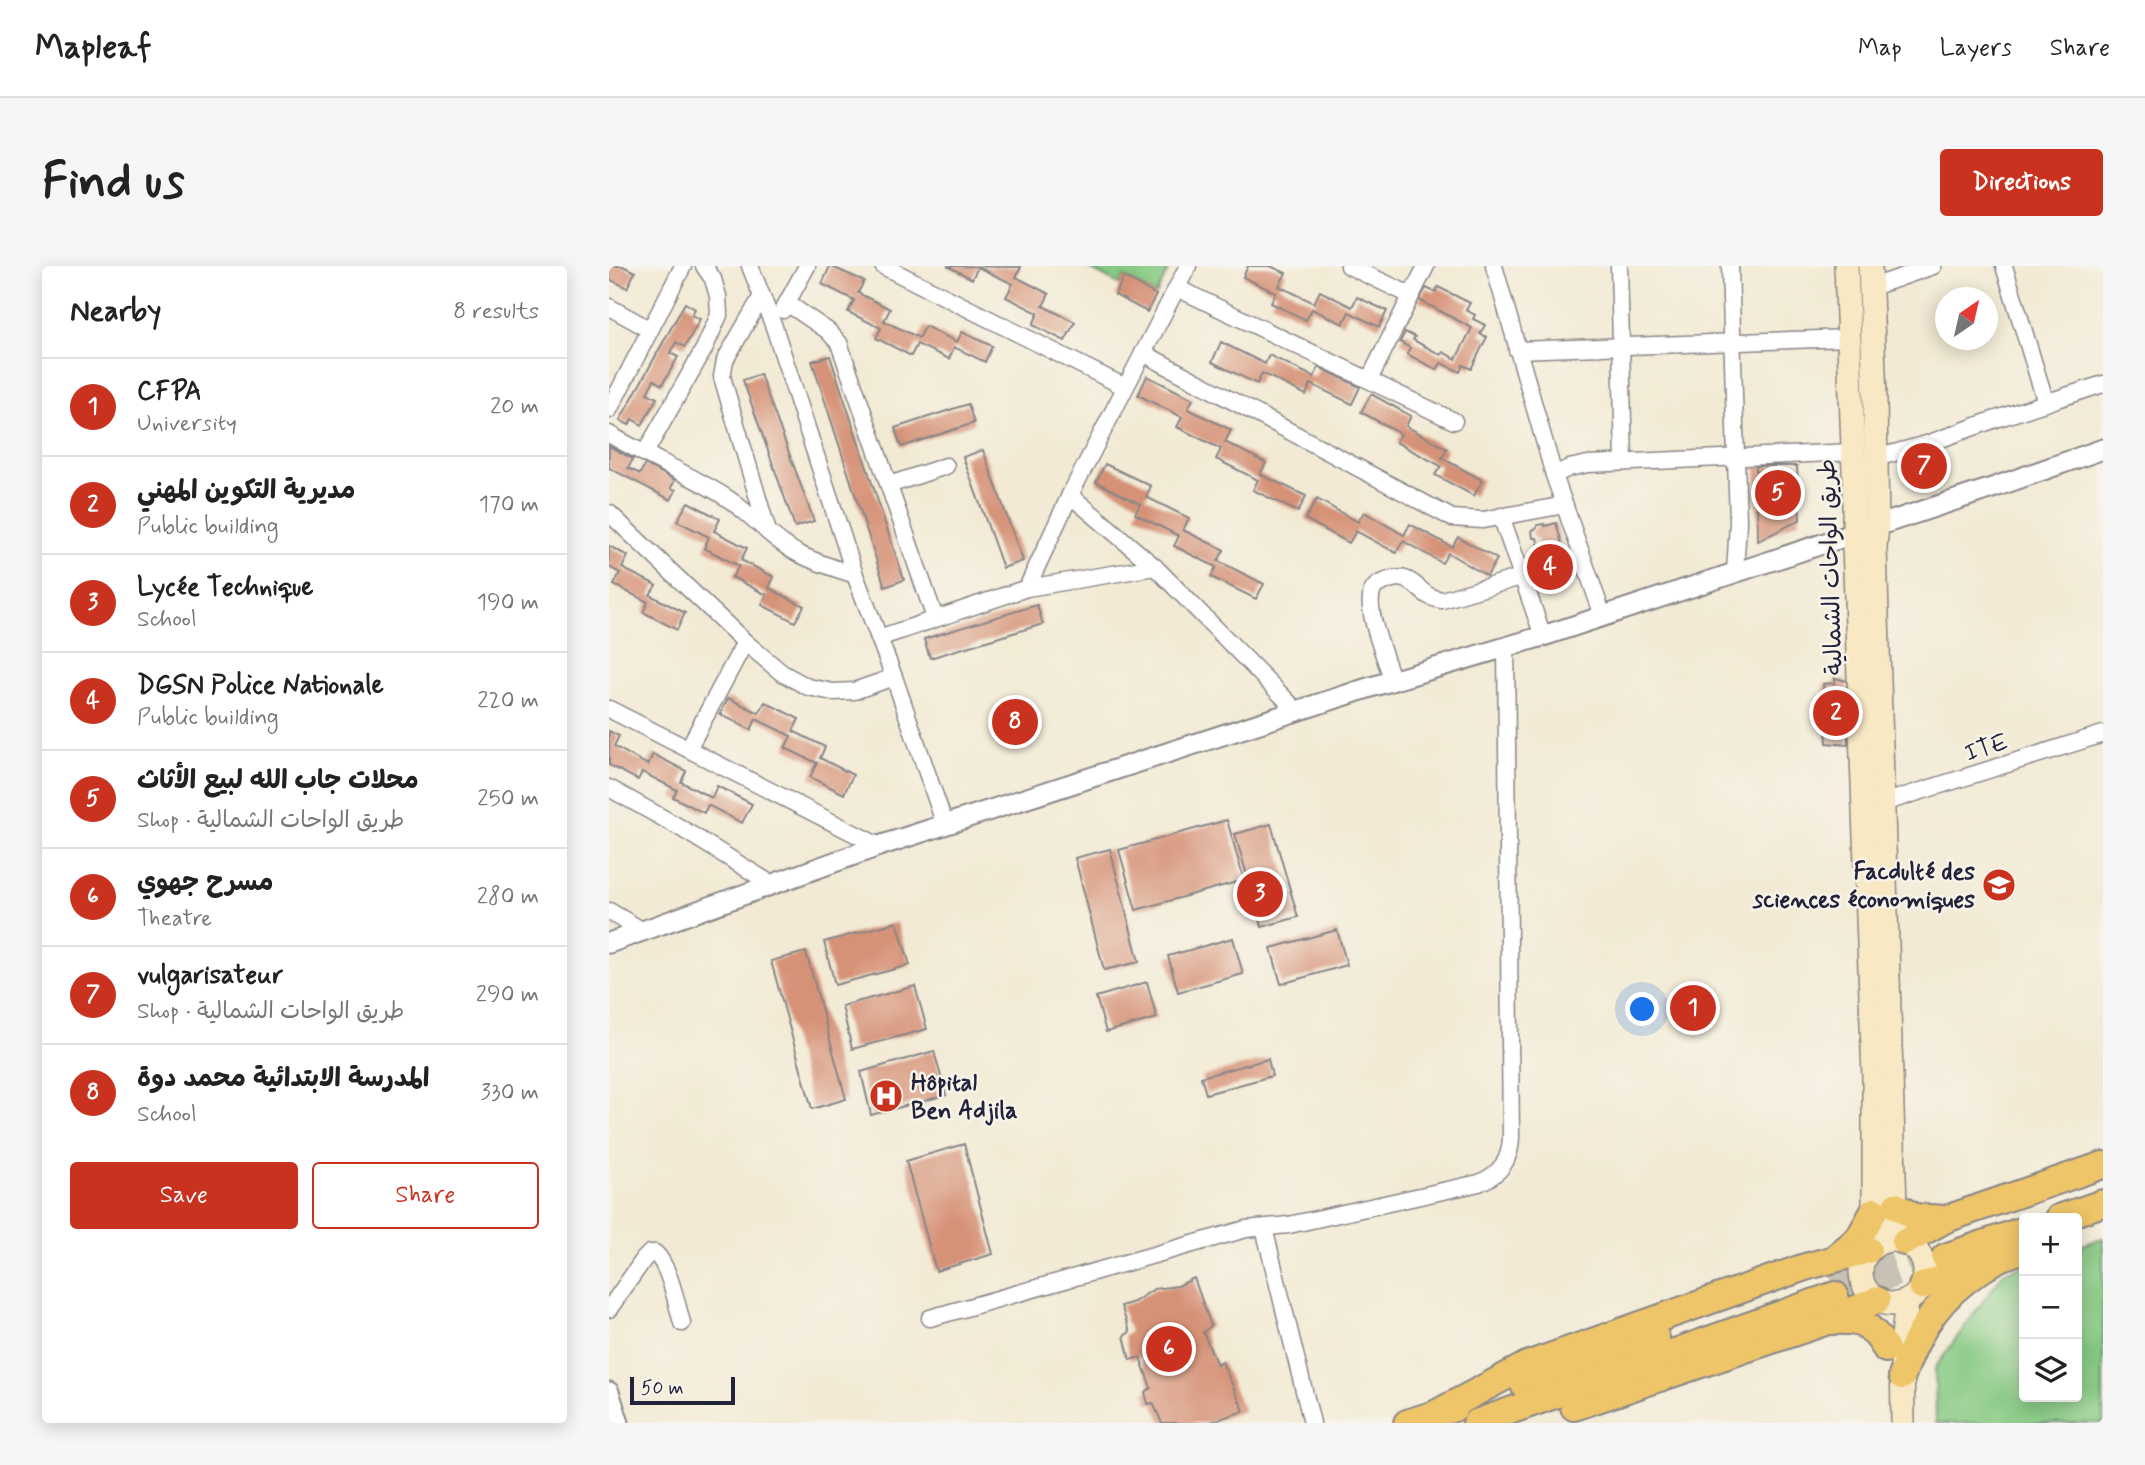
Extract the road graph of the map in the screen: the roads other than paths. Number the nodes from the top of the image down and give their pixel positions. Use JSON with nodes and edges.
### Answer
{"nodes":[{"id":1,"x":683,"y":266,"type":"edge"},
{"id":2,"x":704,"y":266,"type":"edge"},
{"id":3,"x":750,"y":266,"type":"edge"},
{"id":4,"x":807,"y":266,"type":"edge"},
{"id":5,"x":883,"y":266,"type":"edge"},
{"id":6,"x":1188,"y":266,"type":"edge"},
{"id":7,"x":1349,"y":266,"type":"edge"},
{"id":8,"x":1426,"y":266,"type":"edge"},
{"id":9,"x":1494,"y":266,"type":"edge"},
{"id":10,"x":1619,"y":266,"type":"edge"},
{"id":11,"x":1730,"y":266,"type":"edge"},
{"id":12,"x":1846,"y":266,"type":"edge"},
{"id":13,"x":1933,"y":266,"type":"edge"},
{"id":14,"x":2004,"y":266,"type":"edge"},
{"id":15,"x":1870,"y":277,"type":"edge"},
{"id":16,"x":1177,"y":288,"type":"junction"},
{"id":17,"x":1410,"y":295,"type":"junction"},
{"id":18,"x":762,"y":296,"type":"junction"},
{"id":19,"x":787,"y":303,"type":"junction"},
{"id":20,"x":609,"y":307,"type":"edge"},
{"id":21,"x":719,"y":315,"type":"junction"},
{"id":22,"x":745,"y":325,"type":"junction"},
{"id":23,"x":774,"y":327,"type":"junction"},
{"id":24,"x":649,"y":329,"type":"junction"},
{"id":25,"x":1849,"y":338,"type":"junction"},
{"id":26,"x":1734,"y":341,"type":"junction"},
{"id":27,"x":1620,"y":346,"type":"junction"},
{"id":28,"x":1517,"y":350,"type":"junction"},
{"id":29,"x":1143,"y":353,"type":"junction"},
{"id":30,"x":1369,"y":380,"type":"junction"},
{"id":31,"x":2103,"y":384,"type":"edge"},
{"id":32,"x":1125,"y":387,"type":"junction"},
{"id":33,"x":2046,"y":403,"type":"junction"},
{"id":34,"x":609,"y":410,"type":"edge"},
{"id":35,"x":1454,"y":421,"type":"dead end"},
{"id":36,"x":609,"y":434,"type":"edge"},
{"id":37,"x":2103,"y":449,"type":"edge"},
{"id":38,"x":1853,"y":452,"type":"junction"},
{"id":39,"x":645,"y":453,"type":"junction"},
{"id":40,"x":1737,"y":457,"type":"junction"},
{"id":41,"x":1875,"y":457,"type":"junction"},
{"id":42,"x":1624,"y":462,"type":"junction"},
{"id":43,"x":946,"y":466,"type":"dead end"},
{"id":44,"x":1554,"y":475,"type":"junction"},
{"id":45,"x":889,"y":485,"type":"junction"},
{"id":46,"x":1070,"y":495,"type":"junction"},
{"id":47,"x":1565,"y":505,"type":"junction"},
{"id":48,"x":609,"y":513,"type":"edge"},
{"id":49,"x":1501,"y":516,"type":"junction"},
{"id":50,"x":1877,"y":525,"type":"junction"},
{"id":51,"x":768,"y":533,"type":"junction"},
{"id":52,"x":1854,"y":533,"type":"junction"},
{"id":53,"x":1155,"y":567,"type":"junction"},
{"id":54,"x":1735,"y":573,"type":"junction"},
{"id":55,"x":855,"y":575,"type":"junction"},
{"id":56,"x":1521,"y":577,"type":"junction"},
{"id":57,"x":1027,"y":588,"type":"junction"},
{"id":58,"x":1603,"y":616,"type":"junction"},
{"id":59,"x":935,"y":618,"type":"junction"},
{"id":60,"x":1543,"y":636,"type":"junction"},
{"id":61,"x":879,"y":638,"type":"junction"},
{"id":62,"x":745,"y":642,"type":"junction"},
{"id":63,"x":1506,"y":647,"type":"junction"},
{"id":64,"x":894,"y":677,"type":"junction"},
{"id":65,"x":1393,"y":681,"type":"junction"},
{"id":66,"x":609,"y":709,"type":"edge"},
{"id":67,"x":1298,"y":712,"type":"junction"},
{"id":68,"x":2103,"y":734,"type":"edge"},
{"id":69,"x":688,"y":749,"type":"junction"},
{"id":70,"x":609,"y":788,"type":"edge"},
{"id":71,"x":1883,"y":803,"type":"junction"},
{"id":72,"x":945,"y":825,"type":"junction"},
{"id":73,"x":879,"y":846,"type":"junction"},
{"id":74,"x":773,"y":885,"type":"junction"},
{"id":75,"x":609,"y":911,"type":"edge"},
{"id":76,"x":643,"y":930,"type":"junction"},
{"id":77,"x":609,"y":943,"type":"edge"},
{"id":78,"x":2103,"y":1165,"type":"edge"},
{"id":79,"x":2103,"y":1182,"type":"edge"},
{"id":80,"x":2103,"y":1203,"type":"edge"},
{"id":81,"x":1885,"y":1209,"type":"junction"},
{"id":82,"x":2074,"y":1213,"type":"edge"},
{"id":83,"x":2103,"y":1221,"type":"edge"},
{"id":84,"x":1264,"y":1228,"type":"junction"},
{"id":85,"x":2082,"y":1228,"type":"edge"},
{"id":86,"x":2019,"y":1230,"type":"edge"},
{"id":87,"x":1943,"y":1238,"type":"junction"},
{"id":88,"x":1887,"y":1244,"type":"junction"},
{"id":89,"x":2019,"y":1251,"type":"edge"},
{"id":90,"x":1997,"y":1259,"type":"junction"},
{"id":91,"x":1832,"y":1277,"type":"junction"},
{"id":92,"x":1914,"y":1294,"type":"junction"},
{"id":93,"x":1879,"y":1301,"type":"junction"},
{"id":94,"x":609,"y":1309,"type":"edge"},
{"id":95,"x":930,"y":1318,"type":"dead end"},
{"id":96,"x":1828,"y":1321,"type":"junction"},
{"id":97,"x":682,"y":1324,"type":"dead end"},
{"id":98,"x":1886,"y":1349,"type":"junction"},
{"id":99,"x":1902,"y":1376,"type":"junction"},
{"id":100,"x":609,"y":1392,"type":"edge"},
{"id":101,"x":619,"y":1423,"type":"edge"},
{"id":102,"x":1312,"y":1423,"type":"edge"},
{"id":103,"x":1408,"y":1423,"type":"edge"},
{"id":104,"x":1476,"y":1423,"type":"edge"},
{"id":105,"x":1526,"y":1423,"type":"edge"},
{"id":106,"x":1890,"y":1423,"type":"edge"},
{"id":107,"x":1903,"y":1423,"type":"edge"}],
"edges":[{"from":1,"to":24,"type":"street"},
{"from":2,"to":21,"type":"street"},
{"from":3,"to":18,"type":"street"},
{"from":4,"to":19,"type":"street"},
{"from":5,"to":32,"type":"street"},
{"from":6,"to":16,"type":"street"},
{"from":7,"to":17,"type":"street"},
{"from":8,"to":17,"type":"street"},
{"from":9,"to":28,"type":"street"},
{"from":10,"to":27,"type":"street"},
{"from":11,"to":26,"type":"street"},
{"from":12,"to":25,"type":"main road","name":"طريق الواحات الشمالية"},
{"from":13,"to":15,"type":"street"},
{"from":14,"to":33,"type":"street"},
{"from":15,"to":41,"type":"main road","name":"طريق الواحات الشمالية"},
{"from":16,"to":29,"type":"street"},
{"from":16,"to":30,"type":"street"},
{"from":17,"to":30,"type":"street"},
{"from":18,"to":22,"type":"street"},
{"from":18,"to":23,"type":"street"},
{"from":19,"to":23,"type":"street"},
{"from":19,"to":45,"type":"street"},
{"from":20,"to":24,"type":"street"},
{"from":21,"to":22,"type":"street"},
{"from":21,"to":39,"type":"street"},
{"from":22,"to":51,"type":"street"},
{"from":23,"to":55,"type":"street"},
{"from":24,"to":34,"type":"street"},
{"from":25,"to":26,"type":"street"},
{"from":25,"to":38,"type":"main road","name":"طريق الواحات الشمالية"},
{"from":26,"to":27,"type":"street"},
{"from":26,"to":40,"type":"street"},
{"from":27,"to":28,"type":"street"},
{"from":27,"to":42,"type":"street"},
{"from":28,"to":44,"type":"street"},
{"from":29,"to":32,"type":"street"},
{"from":29,"to":49,"type":"street"},
{"from":30,"to":35,"type":"street"},
{"from":31,"to":33,"type":"street"},
{"from":32,"to":46,"type":"street"},
{"from":33,"to":41,"type":"street"},
{"from":36,"to":39,"type":"street"},
{"from":37,"to":50,"type":"street"},
{"from":38,"to":40,"type":"street"},
{"from":38,"to":52,"type":"main road","name":"طريق الواحات الشمالية"},
{"from":39,"to":51,"type":"street"},
{"from":40,"to":42,"type":"street"},
{"from":40,"to":54,"type":"street"},
{"from":41,"to":50,"type":"main road","name":"طريق الواحات الشمالية"},
{"from":42,"to":44,"type":"street"},
{"from":43,"to":45,"type":"street"},
{"from":44,"to":47,"type":"street"},
{"from":45,"to":59,"type":"street"},
{"from":46,"to":53,"type":"street"},
{"from":46,"to":57,"type":"street"},
{"from":47,"to":49,"type":"street"},
{"from":47,"to":58,"type":"street"},
{"from":48,"to":62,"type":"street"},
{"from":49,"to":56,"type":"street"},
{"from":50,"to":52,"type":"street"},
{"from":50,"to":71,"type":"main road","name":"طريق الواحات الشمالية"},
{"from":51,"to":55,"type":"street"},
{"from":52,"to":54,"type":"street"},
{"from":52,"to":81,"type":"main road","name":"طريق الواحات الشمالية"},
{"from":53,"to":57,"type":"street"},
{"from":53,"to":67,"type":"street"},
{"from":54,"to":58,"type":"street"},
{"from":55,"to":61,"type":"street"},
{"from":56,"to":60,"type":"street"},
{"from":56,"to":65,"type":"street"},
{"from":57,"to":59,"type":"street"},
{"from":58,"to":60,"type":"street"},
{"from":59,"to":61,"type":"street"},
{"from":60,"to":63,"type":"street"},
{"from":61,"to":64,"type":"street"},
{"from":62,"to":64,"type":"street"},
{"from":62,"to":69,"type":"street"},
{"from":63,"to":65,"type":"street"},
{"from":63,"to":84,"type":"street"},
{"from":64,"to":72,"type":"street"},
{"from":65,"to":67,"type":"street"},
{"from":66,"to":69,"type":"street"},
{"from":67,"to":72,"type":"street"},
{"from":68,"to":71,"type":"street","name":"ITE"},
{"from":69,"to":73,"type":"street"},
{"from":70,"to":74,"type":"street"},
{"from":71,"to":81,"type":"main road","name":"طريق الواحات الشمالية"},
{"from":72,"to":73,"type":"street"},
{"from":73,"to":74,"type":"street"},
{"from":74,"to":76,"type":"street"},
{"from":75,"to":76,"type":"street"},
{"from":76,"to":77,"type":"street"},
{"from":78,"to":87,"type":"highway"},
{"from":79,"to":87,"type":"highway"},
{"from":80,"to":82,"type":"highway"},
{"from":81,"to":87,"type":"highway"},
{"from":81,"to":88,"type":"main road","name":"طريق الواحات الشمالية"},
{"from":81,"to":91,"type":"highway"},
{"from":83,"to":85,"type":"highway"},
{"from":84,"to":95,"type":"street"},
{"from":84,"to":102,"type":"street"},
{"from":86,"to":87,"type":"highway"},
{"from":87,"to":88,"type":"highway"},
{"from":88,"to":91,"type":"highway"},
{"from":88,"to":92,"type":"main road"},
{"from":88,"to":93,"type":"main road","name":"طريق الواحات الشمالية"},
{"from":89,"to":90,"type":"highway"},
{"from":90,"to":92,"type":"highway"},
{"from":90,"to":99,"type":"highway"},
{"from":91,"to":103,"type":"highway"},
{"from":91,"to":104,"type":"highway"},
{"from":92,"to":93,"type":"main road"},
{"from":92,"to":99,"type":"main road"},
{"from":93,"to":96,"type":"highway"},
{"from":93,"to":98,"type":"main road"},
{"from":94,"to":97,"type":"street"},
{"from":96,"to":98,"type":"highway"},
{"from":96,"to":105,"type":"highway"},
{"from":98,"to":106,"type":"main road"},
{"from":99,"to":107,"type":"main road"},
{"from":100,"to":101,"type":"street"}]}
